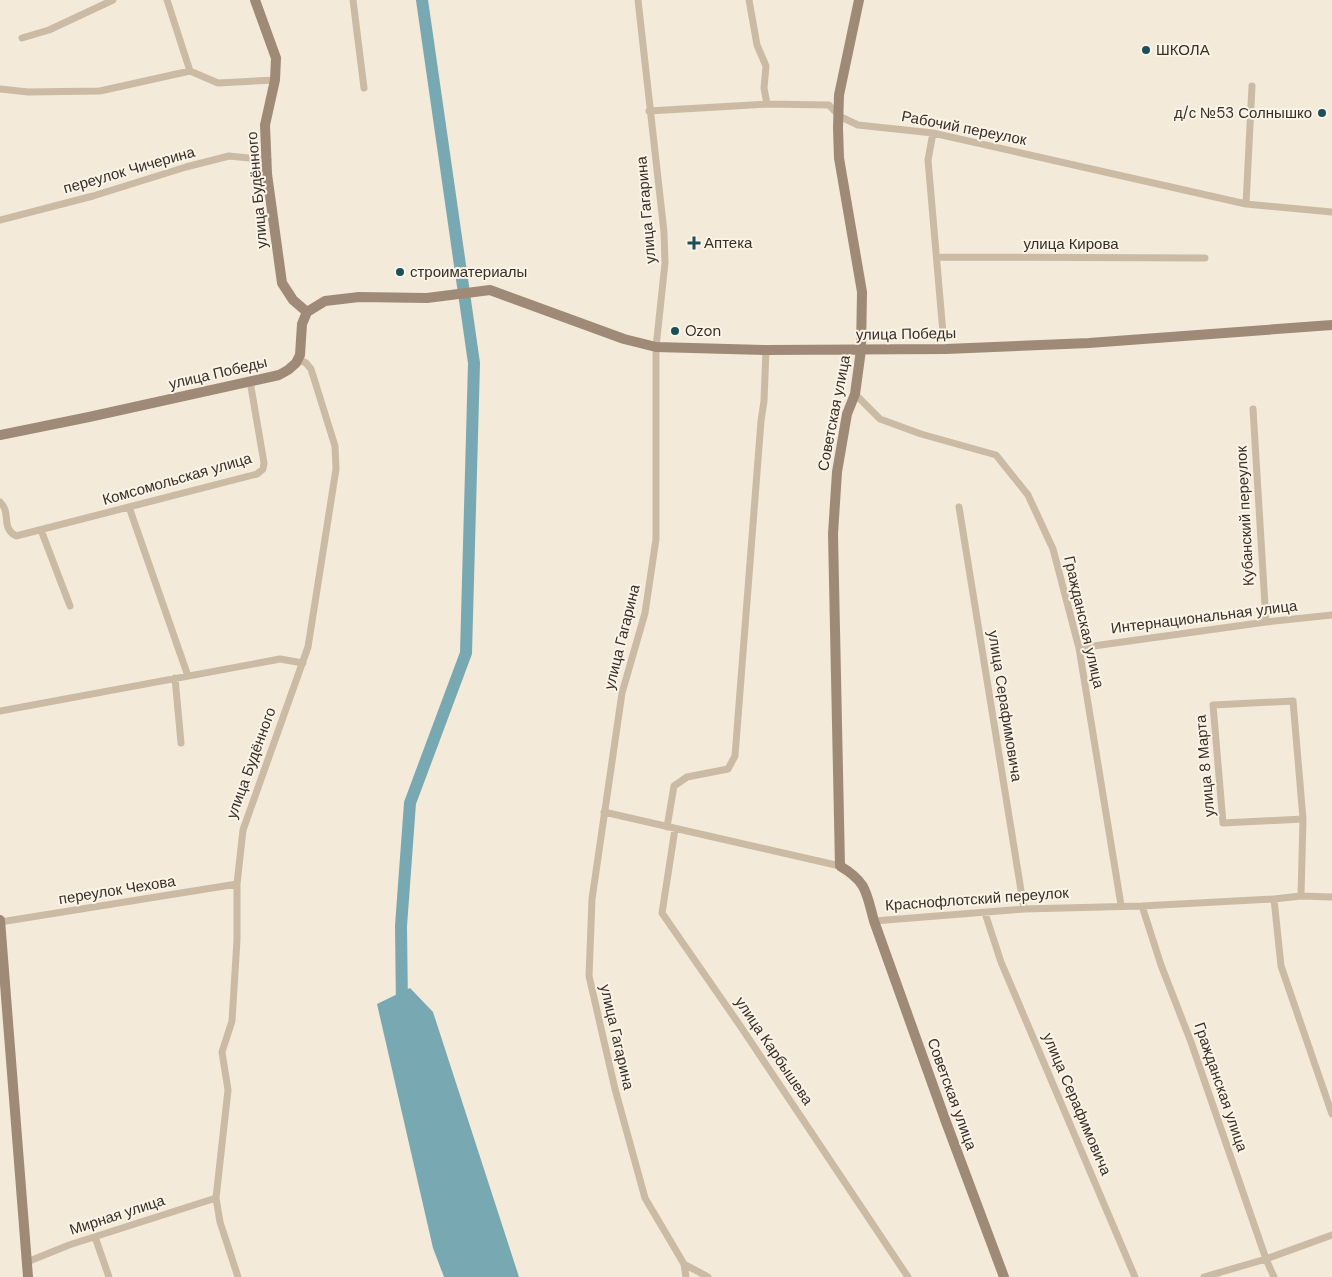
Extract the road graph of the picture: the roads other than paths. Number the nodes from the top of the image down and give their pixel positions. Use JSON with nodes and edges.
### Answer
{"nodes":[{"id":1,"x":114,"y":0,"type":"edge"},
{"id":2,"x":167,"y":0,"type":"edge"},
{"id":3,"x":255,"y":0,"type":"edge"},
{"id":4,"x":353,"y":0,"type":"edge"},
{"id":5,"x":638,"y":0,"type":"edge"},
{"id":6,"x":749,"y":0,"type":"edge"},
{"id":7,"x":859,"y":0,"type":"edge"},
{"id":8,"x":22,"y":38,"type":"dead end"},
{"id":9,"x":190,"y":71,"type":"junction"},
{"id":10,"x":275,"y":80,"type":"junction"},
{"id":11,"x":1252,"y":86,"type":"dead end"},
{"id":12,"x":0,"y":88,"type":"edge"},
{"id":13,"x":364,"y":88,"type":"dead end"},
{"id":14,"x":768,"y":104,"type":"junction"},
{"id":15,"x":649,"y":111,"type":"junction"},
{"id":16,"x":839,"y":116,"type":"junction"},
{"id":17,"x":933,"y":133,"type":"junction"},
{"id":18,"x":268,"y":160,"type":"junction"},
{"id":19,"x":1246,"y":204,"type":"junction"},
{"id":20,"x":1332,"y":212,"type":"edge"},
{"id":21,"x":0,"y":220,"type":"edge"},
{"id":22,"x":937,"y":257,"type":"junction"},
{"id":23,"x":1205,"y":258,"type":"dead end"},
{"id":24,"x":307,"y":312,"type":"junction"},
{"id":25,"x":1332,"y":325,"type":"edge"},
{"id":26,"x":943,"y":333,"type":"dead end"},
{"id":27,"x":656,"y":346,"type":"junction"},
{"id":28,"x":766,"y":350,"type":"junction"},
{"id":29,"x":861,"y":350,"type":"junction"},
{"id":30,"x":298,"y":359,"type":"junction"},
{"id":31,"x":250,"y":381,"type":"junction"},
{"id":32,"x":855,"y":394,"type":"junction"},
{"id":33,"x":1253,"y":409,"type":"dead end"},
{"id":34,"x":0,"y":435,"type":"edge"},
{"id":35,"x":0,"y":502,"type":"edge"},
{"id":36,"x":129,"y":507,"type":"junction"},
{"id":37,"x":959,"y":507,"type":"dead end"},
{"id":38,"x":41,"y":530,"type":"junction"},
{"id":39,"x":70,"y":606,"type":"dead end"},
{"id":40,"x":1332,"y":615,"type":"edge"},
{"id":41,"x":1266,"y":622,"type":"junction"},
{"id":42,"x":1079,"y":648,"type":"junction"},
{"id":43,"x":303,"y":663,"type":"junction"},
{"id":44,"x":188,"y":676,"type":"junction"},
{"id":45,"x":175,"y":678,"type":"junction"},
{"id":46,"x":0,"y":710,"type":"edge"},
{"id":47,"x":181,"y":744,"type":"dead end"},
{"id":48,"x":604,"y":812,"type":"junction"},
{"id":49,"x":1303,"y":819,"type":"junction"},
{"id":50,"x":671,"y":828,"type":"junction"},
{"id":51,"x":840,"y":866,"type":"junction"},
{"id":52,"x":238,"y":884,"type":"junction"},
{"id":53,"x":1301,"y":896,"type":"junction"},
{"id":54,"x":1332,"y":897,"type":"edge"},
{"id":55,"x":1274,"y":899,"type":"junction"},
{"id":56,"x":1121,"y":905,"type":"junction"},
{"id":57,"x":1142,"y":906,"type":"junction"},
{"id":58,"x":1024,"y":909,"type":"junction"},
{"id":59,"x":985,"y":913,"type":"junction"},
{"id":60,"x":0,"y":921,"type":"edge"},
{"id":61,"x":874,"y":921,"type":"junction"},
{"id":62,"x":1332,"y":1114,"type":"edge"},
{"id":63,"x":216,"y":1198,"type":"junction"},
{"id":64,"x":1332,"y":1235,"type":"edge"},
{"id":65,"x":95,"y":1237,"type":"junction"},
{"id":66,"x":1266,"y":1259,"type":"junction"},
{"id":67,"x":27,"y":1262,"type":"junction"},
{"id":68,"x":684,"y":1264,"type":"junction"},
{"id":69,"x":28,"y":1277,"type":"edge"},
{"id":70,"x":109,"y":1277,"type":"edge"},
{"id":71,"x":238,"y":1277,"type":"edge"},
{"id":72,"x":686,"y":1277,"type":"edge"},
{"id":73,"x":708,"y":1277,"type":"edge"},
{"id":74,"x":908,"y":1277,"type":"edge"},
{"id":75,"x":1004,"y":1277,"type":"edge"},
{"id":76,"x":1134,"y":1277,"type":"edge"},
{"id":77,"x":1204,"y":1277,"type":"edge"},
{"id":78,"x":1274,"y":1277,"type":"edge"}],
"edges":[{"from":1,"to":8,"type":"street"},
{"from":2,"to":9,"type":"street"},
{"from":3,"to":10,"type":"street","name":"улица Будённого"},
{"from":4,"to":13,"type":"street"},
{"from":5,"to":15,"type":"street","name":"улица Гагарина"},
{"from":6,"to":14,"type":"street"},
{"from":7,"to":16,"type":"street","name":"Советская улица"},
{"from":9,"to":10,"type":"street"},
{"from":9,"to":12,"type":"street"},
{"from":10,"to":18,"type":"street","name":"улица Будённого"},
{"from":11,"to":19,"type":"street"},
{"from":14,"to":15,"type":"street","name":"Рабочий переулок"},
{"from":14,"to":16,"type":"street","name":"Рабочий переулок"},
{"from":15,"to":27,"type":"street","name":"улица Гагарина"},
{"from":16,"to":17,"type":"street","name":"Рабочий переулок"},
{"from":16,"to":29,"type":"street","name":"Советская улица"},
{"from":17,"to":19,"type":"street","name":"Рабочий переулок"},
{"from":17,"to":22,"type":"street"},
{"from":18,"to":21,"type":"street","name":"переулок Чичерина"},
{"from":18,"to":24,"type":"street","name":"улица Будённого"},
{"from":19,"to":20,"type":"street","name":"Рабочий переулок"},
{"from":22,"to":23,"type":"street","name":"улица Кирова"},
{"from":22,"to":26,"type":"street"},
{"from":24,"to":27,"type":"street","name":"улица Победы"},
{"from":24,"to":30,"type":"street"},
{"from":25,"to":29,"type":"street","name":"улица Победы"},
{"from":27,"to":28,"type":"street","name":"улица Победы"},
{"from":27,"to":48,"type":"street","name":"улица Гагарина"},
{"from":28,"to":29,"type":"street","name":"улица Победы"},
{"from":28,"to":50,"type":"street","name":"улица Карбышева"},
{"from":29,"to":32,"type":"street","name":"Советская улица"},
{"from":30,"to":31,"type":"street","name":"улица Победы"},
{"from":30,"to":43,"type":"street","name":"улица Будённого"},
{"from":31,"to":34,"type":"street","name":"улица Победы"},
{"from":31,"to":36,"type":"street","name":"Комсомольская улица"},
{"from":32,"to":42,"type":"street","name":"Гражданская улица"},
{"from":32,"to":51,"type":"street","name":"Советская улица"},
{"from":33,"to":41,"type":"street","name":"Кубанский переулок"},
{"from":35,"to":38,"type":"street","name":"Комсомольская улица"},
{"from":36,"to":38,"type":"street","name":"Комсомольская улица"},
{"from":36,"to":44,"type":"street"},
{"from":37,"to":58,"type":"street","name":"улица Серафимовича"},
{"from":38,"to":39,"type":"street"},
{"from":40,"to":41,"type":"street","name":"Интернациональная улица"},
{"from":41,"to":42,"type":"street","name":"Интернациональная улица"},
{"from":42,"to":56,"type":"street","name":"Гражданская улица"},
{"from":43,"to":44,"type":"street"},
{"from":43,"to":52,"type":"street","name":"улица Будённого"},
{"from":44,"to":45,"type":"street"},
{"from":45,"to":46,"type":"street"},
{"from":45,"to":47,"type":"street"},
{"from":48,"to":50,"type":"street","name":"Краснофлотский переулок"},
{"from":48,"to":68,"type":"street","name":"улица Гагарина"},
{"from":49,"to":49,"type":"street","name":"улица 8 Марта"},
{"from":49,"to":53,"type":"street","name":"улица 8 Марта"},
{"from":50,"to":51,"type":"street","name":"Краснофлотский переулок"},
{"from":50,"to":74,"type":"street","name":"улица Карбышева"},
{"from":51,"to":61,"type":"street","name":"Краснофлотский переулок"},
{"from":52,"to":60,"type":"street","name":"переулок Чехова"},
{"from":52,"to":63,"type":"street","name":"улица Будённого"},
{"from":53,"to":54,"type":"street","name":"Краснофлотский переулок"},
{"from":53,"to":55,"type":"street","name":"Краснофлотский переулок"},
{"from":55,"to":57,"type":"street","name":"Краснофлотский переулок"},
{"from":55,"to":62,"type":"street"},
{"from":56,"to":57,"type":"street","name":"Краснофлотский переулок"},
{"from":56,"to":58,"type":"street","name":"Краснофлотский переулок"},
{"from":57,"to":66,"type":"street","name":"Гражданская улица"},
{"from":58,"to":59,"type":"street","name":"Краснофлотский переулок"},
{"from":59,"to":61,"type":"street","name":"Краснофлотский переулок"},
{"from":59,"to":76,"type":"street","name":"улица Серафимовича"},
{"from":60,"to":67,"type":"street"},
{"from":61,"to":75,"type":"street","name":"Советская улица"},
{"from":63,"to":65,"type":"street","name":"Мирная улица"},
{"from":63,"to":71,"type":"street","name":"улица Будённого"},
{"from":64,"to":66,"type":"street"},
{"from":65,"to":67,"type":"street","name":"Мирная улица"},
{"from":65,"to":70,"type":"street"},
{"from":66,"to":77,"type":"street"},
{"from":66,"to":78,"type":"street","name":"Гражданская улица"},
{"from":67,"to":69,"type":"street"},
{"from":68,"to":72,"type":"street","name":"улица Гагарина"},
{"from":68,"to":73,"type":"street"}]}
